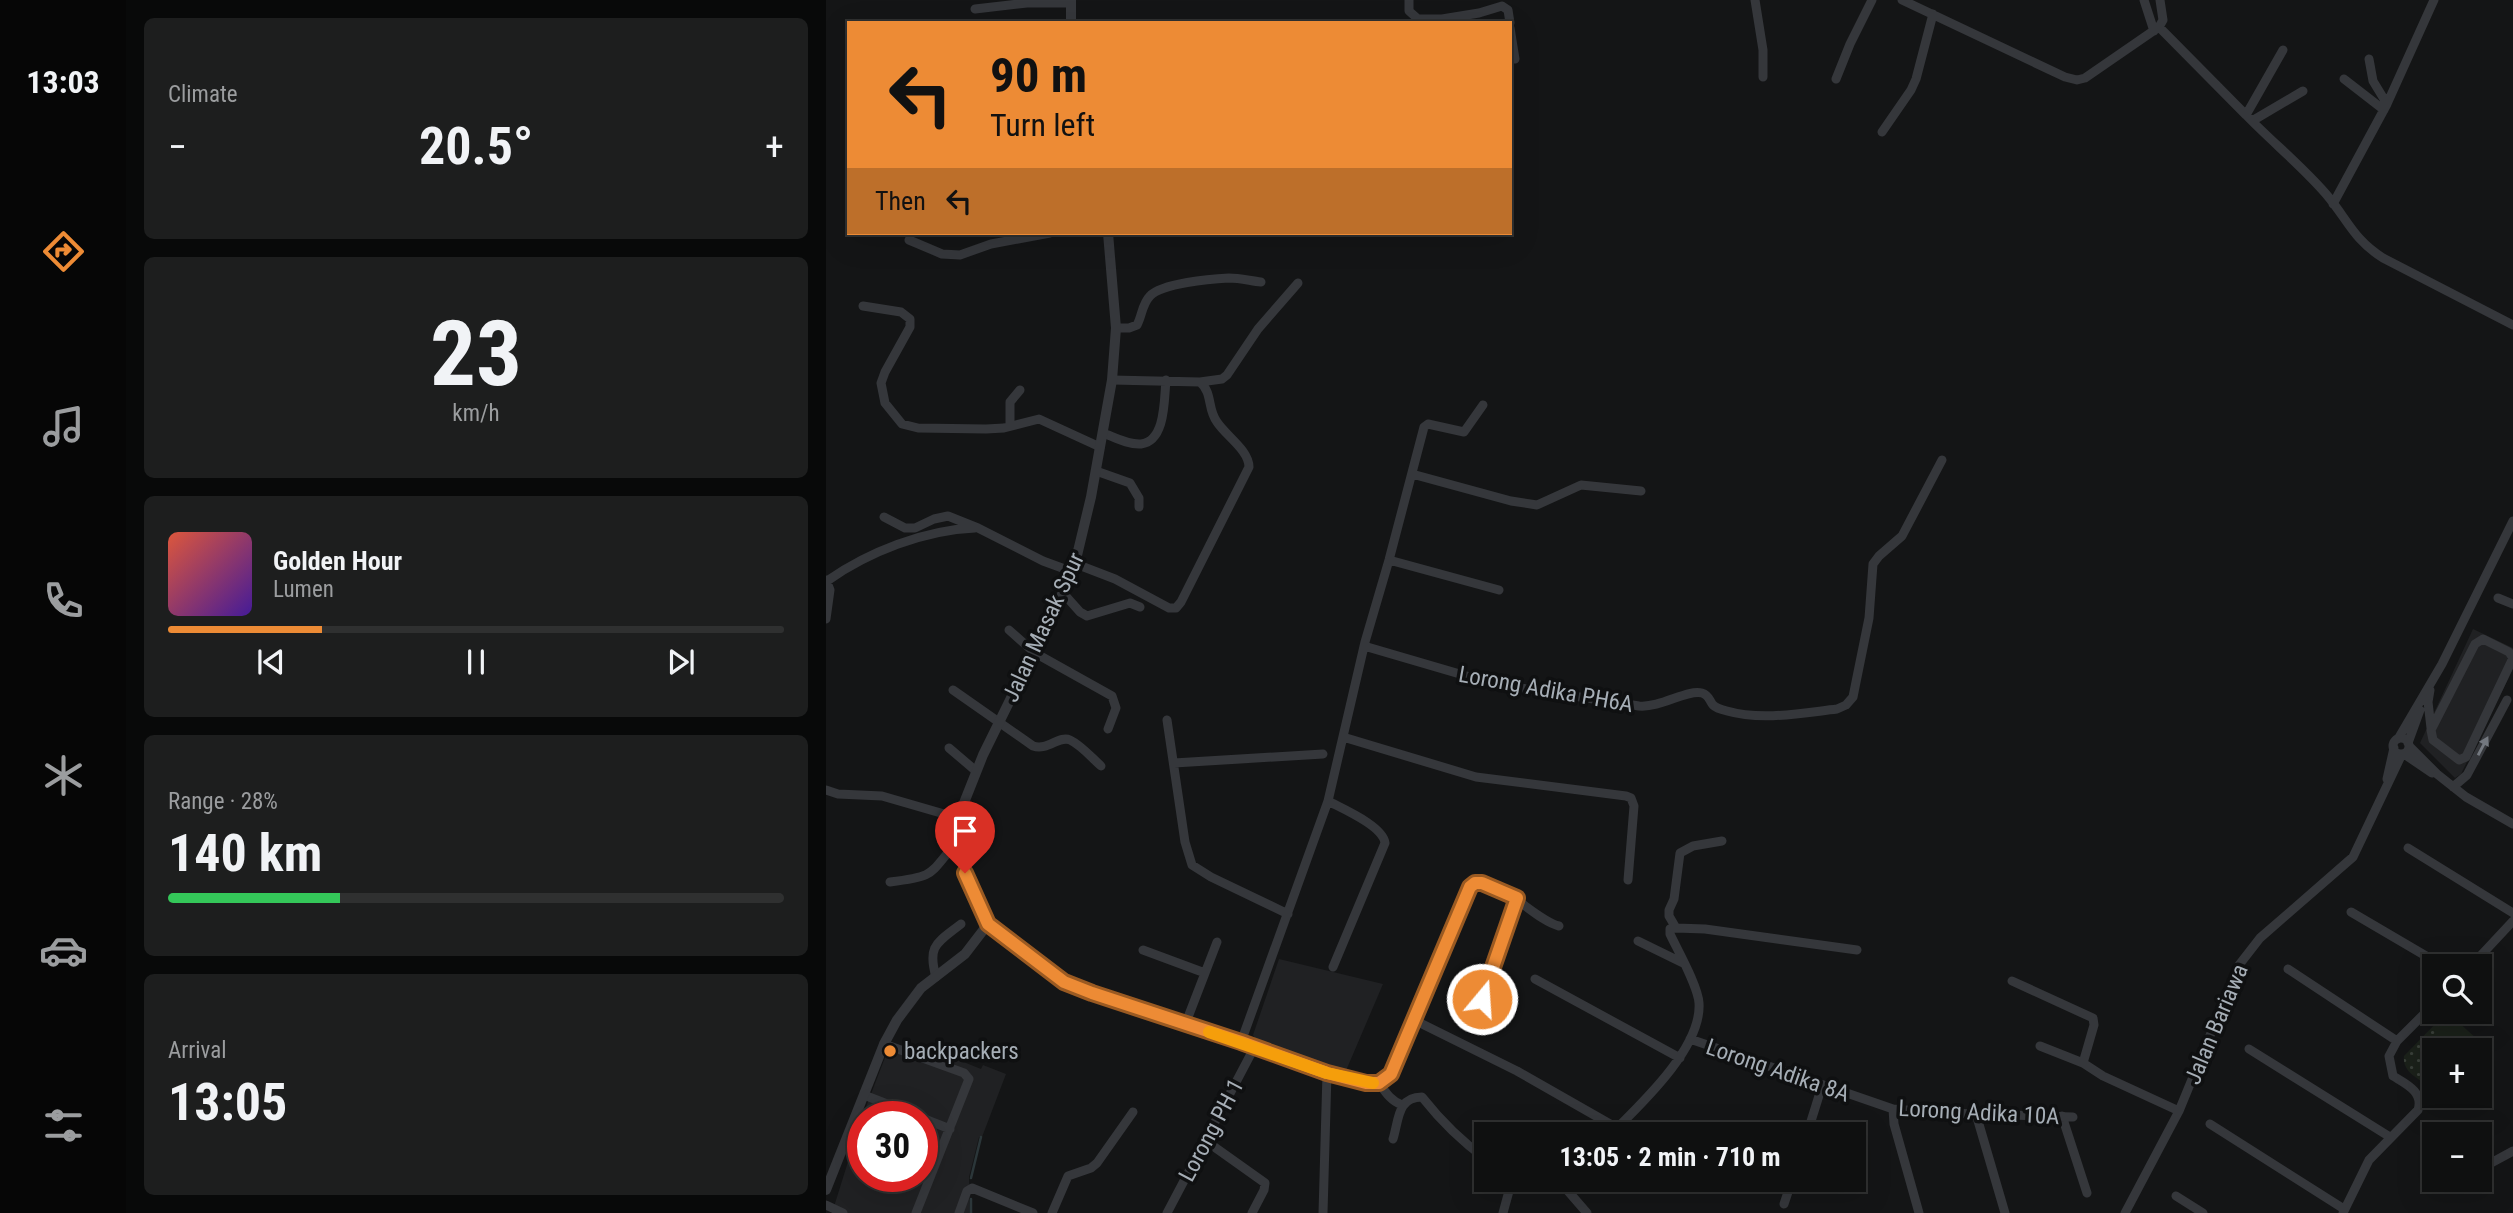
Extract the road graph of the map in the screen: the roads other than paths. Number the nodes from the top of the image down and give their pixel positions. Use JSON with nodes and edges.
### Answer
{"nodes":[{"id":1,"x":1409,"y":0,"type":"edge"},
{"id":2,"x":1755,"y":0,"type":"edge"},
{"id":3,"x":1872,"y":0,"type":"edge"},
{"id":4,"x":1902,"y":0,"type":"edge"},
{"id":5,"x":2144,"y":0,"type":"edge"},
{"id":6,"x":2160,"y":0,"type":"edge"},
{"id":7,"x":2434,"y":0,"type":"edge"},
{"id":8,"x":1071,"y":2,"type":"edge"},
{"id":9,"x":975,"y":9,"type":"dead end"},
{"id":10,"x":1933,"y":14,"type":"junction"},
{"id":11,"x":1071,"y":21,"type":"edge"},
{"id":12,"x":1442,"y":21,"type":"edge"},
{"id":13,"x":1509,"y":21,"type":"edge"},
{"id":14,"x":2157,"y":29,"type":"junction"},
{"id":15,"x":1512,"y":36,"type":"edge"},
{"id":16,"x":2283,"y":50,"type":"dead end"},
{"id":17,"x":1516,"y":59,"type":"dead end"},
{"id":18,"x":2369,"y":59,"type":"dead end"},
{"id":19,"x":1763,"y":76,"type":"dead end"},
{"id":20,"x":1836,"y":79,"type":"dead end"},
{"id":21,"x":2344,"y":79,"type":"dead end"},
{"id":22,"x":2304,"y":91,"type":"dead end"},
{"id":23,"x":2386,"y":107,"type":"junction"},
{"id":24,"x":2249,"y":118,"type":"junction"},
{"id":25,"x":1882,"y":132,"type":"dead end"},
{"id":26,"x":2333,"y":204,"type":"junction"},
{"id":27,"x":1026,"y":235,"type":"edge"},
{"id":28,"x":1108,"y":235,"type":"edge"},
{"id":29,"x":909,"y":240,"type":"dead end"},
{"id":30,"x":1261,"y":282,"type":"dead end"},
{"id":31,"x":1298,"y":283,"type":"dead end"},
{"id":32,"x":863,"y":306,"type":"dead end"},
{"id":33,"x":2513,"y":325,"type":"edge"},
{"id":34,"x":1116,"y":328,"type":"junction"},
{"id":35,"x":1112,"y":380,"type":"junction"},
{"id":36,"x":1166,"y":380,"type":"junction"},
{"id":37,"x":1200,"y":382,"type":"junction"},
{"id":38,"x":1020,"y":390,"type":"dead end"},
{"id":39,"x":1483,"y":405,"type":"dead end"},
{"id":40,"x":1010,"y":426,"type":"junction"},
{"id":41,"x":1103,"y":433,"type":"junction"},
{"id":42,"x":1100,"y":447,"type":"junction"},
{"id":43,"x":1942,"y":460,"type":"dead end"},
{"id":44,"x":1096,"y":471,"type":"junction"},
{"id":45,"x":1412,"y":474,"type":"junction"},
{"id":46,"x":1641,"y":491,"type":"dead end"},
{"id":47,"x":1139,"y":507,"type":"dead end"},
{"id":48,"x":884,"y":517,"type":"dead end"},
{"id":49,"x":2513,"y":520,"type":"edge"},
{"id":50,"x":978,"y":528,"type":"junction"},
{"id":51,"x":1390,"y":560,"type":"junction"},
{"id":52,"x":1075,"y":568,"type":"junction"},
{"id":53,"x":826,"y":581,"type":"edge"},
{"id":54,"x":1499,"y":590,"type":"dead end"},
{"id":55,"x":1063,"y":593,"type":"junction"},
{"id":56,"x":2498,"y":598,"type":"dead end"},
{"id":57,"x":2513,"y":604,"type":"edge"},
{"id":58,"x":1140,"y":607,"type":"dead end"},
{"id":59,"x":826,"y":619,"type":"edge"},
{"id":60,"x":1009,"y":630,"type":"dead end"},
{"id":61,"x":1364,"y":646,"type":"junction"},
{"id":62,"x":1035,"y":653,"type":"junction"},
{"id":63,"x":2430,"y":684,"type":"junction"},
{"id":64,"x":953,"y":690,"type":"dead end"},
{"id":65,"x":2495,"y":695,"type":"junction"},
{"id":66,"x":2510,"y":701,"type":"edge"},
{"id":67,"x":1167,"y":720,"type":"dead end"},
{"id":68,"x":999,"y":722,"type":"junction"},
{"id":69,"x":1108,"y":729,"type":"dead end"},
{"id":70,"x":2431,"y":730,"type":"junction"},
{"id":71,"x":1343,"y":737,"type":"junction"},
{"id":72,"x":2403,"y":747,"type":"junction"},
{"id":73,"x":949,"y":748,"type":"dead end"},
{"id":74,"x":1324,"y":754,"type":"dead end"},
{"id":75,"x":1174,"y":763,"type":"junction"},
{"id":76,"x":1101,"y":766,"type":"dead end"},
{"id":77,"x":976,"y":771,"type":"junction"},
{"id":78,"x":2453,"y":787,"type":"junction"},
{"id":79,"x":826,"y":790,"type":"edge"},
{"id":80,"x":1328,"y":801,"type":"junction"},
{"id":81,"x":958,"y":818,"type":"junction"},
{"id":82,"x":2513,"y":824,"type":"edge"},
{"id":83,"x":1722,"y":841,"type":"dead end"},
{"id":84,"x":957,"y":842,"type":"junction"},
{"id":85,"x":2408,"y":848,"type":"dead end"},
{"id":86,"x":1628,"y":880,"type":"dead end"},
{"id":87,"x":890,"y":882,"type":"dead end"},
{"id":88,"x":1517,"y":898,"type":"junction"},
{"id":89,"x":2351,"y":912,"type":"dead end"},
{"id":90,"x":2513,"y":913,"type":"edge"},
{"id":91,"x":1288,"y":914,"type":"junction"},
{"id":92,"x":2513,"y":921,"type":"edge"},
{"id":93,"x":961,"y":923,"type":"dead end"},
{"id":94,"x":988,"y":924,"type":"junction"},
{"id":95,"x":1559,"y":926,"type":"dead end"},
{"id":96,"x":1676,"y":928,"type":"junction"},
{"id":97,"x":1638,"y":941,"type":"dead end"},
{"id":98,"x":1217,"y":942,"type":"dead end"},
{"id":99,"x":1143,"y":950,"type":"dead end"},
{"id":100,"x":1857,"y":950,"type":"dead end"},
{"id":101,"x":2423,"y":954,"type":"edge"},
{"id":102,"x":2482,"y":954,"type":"edge"},
{"id":103,"x":1683,"y":963,"type":"junction"},
{"id":104,"x":1333,"y":967,"type":"dead end"},
{"id":105,"x":2288,"y":969,"type":"dead end"},
{"id":106,"x":1205,"y":973,"type":"junction"},
{"id":107,"x":936,"y":977,"type":"junction"},
{"id":108,"x":1535,"y":979,"type":"dead end"},
{"id":109,"x":2012,"y":981,"type":"dead end"},
{"id":110,"x":1482,"y":999,"type":"dead end"},
{"id":111,"x":2422,"y":1016,"type":"edge"},
{"id":112,"x":1414,"y":1020,"type":"junction"},
{"id":113,"x":1185,"y":1025,"type":"junction"},
{"id":114,"x":1690,"y":1039,"type":"junction"},
{"id":115,"x":2397,"y":1041,"type":"junction"},
{"id":116,"x":1241,"y":1042,"type":"junction"},
{"id":117,"x":884,"y":1044,"type":"junction"},
{"id":118,"x":2040,"y":1046,"type":"dead end"},
{"id":119,"x":1254,"y":1048,"type":"junction"},
{"id":120,"x":2249,"y":1049,"type":"dead end"},
{"id":121,"x":1680,"y":1058,"type":"junction"},
{"id":122,"x":2083,"y":1063,"type":"junction"},
{"id":123,"x":1327,"y":1073,"type":"junction"},
{"id":124,"x":1379,"y":1083,"type":"junction"},
{"id":125,"x":1822,"y":1086,"type":"junction"},
{"id":126,"x":864,"y":1095,"type":"junction"},
{"id":127,"x":879,"y":1101,"type":"edge"},
{"id":128,"x":1402,"y":1105,"type":"junction"},
{"id":129,"x":1889,"y":1107,"type":"junction"},
{"id":130,"x":2179,"y":1111,"type":"junction"},
{"id":131,"x":1133,"y":1112,"type":"dead end"},
{"id":132,"x":1976,"y":1114,"type":"junction"},
{"id":133,"x":2062,"y":1116,"type":"junction"},
{"id":134,"x":2073,"y":1117,"type":"dead end"},
{"id":135,"x":1599,"y":1122,"type":"edge"},
{"id":136,"x":1623,"y":1122,"type":"edge"},
{"id":137,"x":1811,"y":1122,"type":"edge"},
{"id":138,"x":938,"y":1124,"type":"edge"},
{"id":139,"x":2210,"y":1124,"type":"dead end"},
{"id":140,"x":950,"y":1129,"type":"junction"},
{"id":141,"x":2390,"y":1137,"type":"junction"},
{"id":142,"x":1393,"y":1139,"type":"dead end"},
{"id":143,"x":1206,"y":1141,"type":"junction"},
{"id":144,"x":1474,"y":1149,"type":"edge"},
{"id":145,"x":2513,"y":1152,"type":"edge"},
{"id":146,"x":2492,"y":1164,"type":"edge"},
{"id":147,"x":826,"y":1190,"type":"edge"},
{"id":148,"x":1509,"y":1192,"type":"edge"},
{"id":149,"x":1572,"y":1192,"type":"edge"},
{"id":150,"x":1788,"y":1192,"type":"edge"},
{"id":151,"x":2087,"y":1193,"type":"dead end"},
{"id":152,"x":2176,"y":1196,"type":"dead end"},
{"id":153,"x":1784,"y":1203,"type":"dead end"},
{"id":154,"x":826,"y":1205,"type":"edge"},
{"id":155,"x":2344,"y":1211,"type":"edge"},
{"id":156,"x":843,"y":1213,"type":"edge"},
{"id":157,"x":916,"y":1213,"type":"edge"},
{"id":158,"x":959,"y":1213,"type":"edge"},
{"id":159,"x":1033,"y":1213,"type":"edge"},
{"id":160,"x":1052,"y":1213,"type":"edge"},
{"id":161,"x":1167,"y":1213,"type":"edge"},
{"id":162,"x":1252,"y":1213,"type":"edge"},
{"id":163,"x":1323,"y":1213,"type":"edge"},
{"id":164,"x":1503,"y":1213,"type":"edge"},
{"id":165,"x":1587,"y":1213,"type":"edge"},
{"id":166,"x":1919,"y":1213,"type":"edge"},
{"id":167,"x":2005,"y":1213,"type":"edge"},
{"id":168,"x":2126,"y":1213,"type":"edge"},
{"id":169,"x":2203,"y":1213,"type":"edge"}],
"edges":[{"from":1,"to":12,"type":"street"},
{"from":2,"to":19,"type":"street"},
{"from":3,"to":20,"type":"street"},
{"from":4,"to":10,"type":"street"},
{"from":5,"to":14,"type":"street"},
{"from":6,"to":14,"type":"street"},
{"from":7,"to":23,"type":"street"},
{"from":8,"to":9,"type":"street"},
{"from":8,"to":11,"type":"street"},
{"from":10,"to":14,"type":"street"},
{"from":10,"to":25,"type":"street"},
{"from":12,"to":13,"type":"street"},
{"from":14,"to":24,"type":"street"},
{"from":15,"to":17,"type":"street"},
{"from":16,"to":24,"type":"street"},
{"from":18,"to":23,"type":"street"},
{"from":21,"to":23,"type":"street"},
{"from":22,"to":24,"type":"street"},
{"from":23,"to":26,"type":"street"},
{"from":24,"to":26,"type":"street"},
{"from":26,"to":33,"type":"street"},
{"from":27,"to":29,"type":"street"},
{"from":28,"to":34,"type":"street","name":"Jalan Masak Spur"},
{"from":30,"to":34,"type":"street"},
{"from":31,"to":37,"type":"street"},
{"from":32,"to":40,"type":"street"},
{"from":34,"to":35,"type":"street","name":"Jalan Masak Spur"},
{"from":35,"to":36,"type":"street"},
{"from":35,"to":41,"type":"street","name":"Jalan Masak Spur"},
{"from":36,"to":37,"type":"street"},
{"from":36,"to":41,"type":"street"},
{"from":37,"to":52,"type":"street"},
{"from":38,"to":40,"type":"street"},
{"from":39,"to":45,"type":"street"},
{"from":40,"to":42,"type":"street"},
{"from":41,"to":42,"type":"street","name":"Jalan Masak Spur"},
{"from":42,"to":44,"type":"street","name":"Jalan Masak Spur"},
{"from":43,"to":61,"type":"street","name":"Lorong Adika PH6A"},
{"from":44,"to":47,"type":"street"},
{"from":44,"to":52,"type":"street","name":"Jalan Masak Spur"},
{"from":45,"to":46,"type":"street"},
{"from":45,"to":51,"type":"street"},
{"from":48,"to":50,"type":"street"},
{"from":49,"to":63,"type":"street","name":"Jalan Bariawa"},
{"from":50,"to":52,"type":"street"},
{"from":50,"to":53,"type":"street"},
{"from":51,"to":54,"type":"street"},
{"from":51,"to":61,"type":"street"},
{"from":52,"to":55,"type":"street","name":"Jalan Masak Spur"},
{"from":53,"to":59,"type":"street"},
{"from":55,"to":58,"type":"street"},
{"from":55,"to":62,"type":"street","name":"Jalan Masak Spur"},
{"from":56,"to":57,"type":"street"},
{"from":60,"to":62,"type":"street"},
{"from":61,"to":71,"type":"street"},
{"from":62,"to":68,"type":"street","name":"Jalan Masak Spur"},
{"from":62,"to":69,"type":"street"},
{"from":63,"to":70,"type":"street"},
{"from":63,"to":72,"type":"street","name":"Jalan Bariawa"},
{"from":64,"to":68,"type":"street"},
{"from":65,"to":66,"type":"street"},
{"from":65,"to":70,"type":"street"},
{"from":65,"to":70,"type":"street"},
{"from":78,"to":66,"type":"street","one_way":true},
{"from":67,"to":75,"type":"street"},
{"from":68,"to":76,"type":"street"},
{"from":68,"to":77,"type":"street","name":"Jalan Masak Spur"},
{"from":71,"to":80,"type":"street"},
{"from":71,"to":86,"type":"street"},
{"from":72,"to":78,"type":"street"},
{"from":72,"to":130,"type":"street","name":"Jalan Bariawa"},
{"from":73,"to":77,"type":"street"},
{"from":74,"to":75,"type":"street"},
{"from":75,"to":91,"type":"street"},
{"from":77,"to":81,"type":"street","name":"Jalan Masak Spur"},
{"from":78,"to":82,"type":"street"},
{"from":79,"to":81,"type":"street"},
{"from":80,"to":91,"type":"street"},
{"from":80,"to":104,"type":"street"},
{"from":81,"to":84,"type":"street","name":"Jalan Masak Spur"},
{"from":83,"to":96,"type":"street"},
{"from":84,"to":87,"type":"street"},
{"from":84,"to":94,"type":"street","name":"Jalan Masak Spur"},
{"from":85,"to":90,"type":"street"},
{"from":88,"to":95,"type":"street"},
{"from":88,"to":110,"type":"street"},
{"from":88,"to":112,"type":"street"},
{"from":89,"to":101,"type":"street"},
{"from":91,"to":116,"type":"street"},
{"from":92,"to":102,"type":"street"},
{"from":93,"to":107,"type":"street"},
{"from":94,"to":107,"type":"street"},
{"from":94,"to":113,"type":"street"},
{"from":96,"to":100,"type":"street"},
{"from":96,"to":103,"type":"street"},
{"from":97,"to":103,"type":"street"},
{"from":98,"to":106,"type":"street"},
{"from":99,"to":106,"type":"street"},
{"from":103,"to":114,"type":"street"},
{"from":105,"to":115,"type":"street"},
{"from":106,"to":113,"type":"street"},
{"from":107,"to":117,"type":"street"},
{"from":108,"to":121,"type":"street"},
{"from":109,"to":122,"type":"street"},
{"from":111,"to":115,"type":"street"},
{"from":112,"to":124,"type":"street"},
{"from":112,"to":135,"type":"street"},
{"from":113,"to":116,"type":"street"},
{"from":114,"to":121,"type":"street"},
{"from":114,"to":125,"type":"street","name":"Lorong Adika 8A"},
{"from":115,"to":141,"type":"street"},
{"from":116,"to":119,"type":"street"},
{"from":117,"to":126,"type":"street"},
{"from":117,"to":140,"type":"street"},
{"from":118,"to":122,"type":"street"},
{"from":119,"to":123,"type":"street"},
{"from":119,"to":143,"type":"street","name":"Lorong PH 1"},
{"from":120,"to":141,"type":"street"},
{"from":121,"to":136,"type":"street"},
{"from":122,"to":130,"type":"street"},
{"from":123,"to":124,"type":"street"},
{"from":123,"to":163,"type":"street"},
{"from":124,"to":128,"type":"street"},
{"from":125,"to":129,"type":"street","name":"Lorong Adika 8A"},
{"from":125,"to":137,"type":"street"},
{"from":126,"to":127,"type":"street"},
{"from":126,"to":147,"type":"street"},
{"from":128,"to":142,"type":"street"},
{"from":128,"to":144,"type":"street"},
{"from":129,"to":132,"type":"street","name":"Lorong Adika 10A"},
{"from":129,"to":166,"type":"street"},
{"from":130,"to":168,"type":"street","name":"Jalan Bariawa"},
{"from":131,"to":160,"type":"street"},
{"from":132,"to":133,"type":"street","name":"Lorong Adika 10A"},
{"from":132,"to":167,"type":"street"},
{"from":133,"to":134,"type":"street","name":"Lorong Adika 10A"},
{"from":133,"to":151,"type":"street"},
{"from":138,"to":140,"type":"street"},
{"from":139,"to":155,"type":"street"},
{"from":140,"to":157,"type":"street"},
{"from":141,"to":155,"type":"street"},
{"from":143,"to":161,"type":"street","name":"Lorong PH 1"},
{"from":143,"to":162,"type":"street"},
{"from":145,"to":146,"type":"street"},
{"from":148,"to":164,"type":"street"},
{"from":149,"to":165,"type":"street"},
{"from":150,"to":153,"type":"street"},
{"from":152,"to":169,"type":"street"},
{"from":154,"to":156,"type":"street"},
{"from":158,"to":159,"type":"street"}]}
